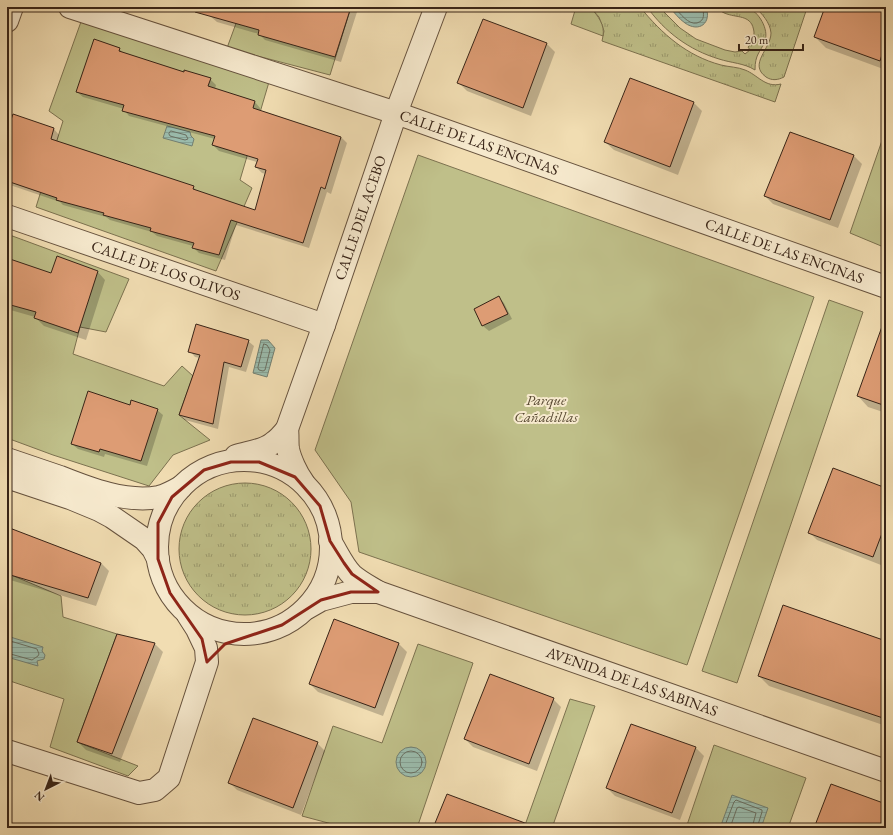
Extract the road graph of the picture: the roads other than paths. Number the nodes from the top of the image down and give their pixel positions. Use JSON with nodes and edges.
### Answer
{"nodes":[{"id":1,"x":12,"y":7,"type":"edge"},
{"id":2,"x":70,"y":7,"type":"edge"},
{"id":3,"x":436,"y":7,"type":"edge"},
{"id":4,"x":7,"y":21,"type":"edge"},
{"id":5,"x":396,"y":112,"type":"junction"},
{"id":6,"x":7,"y":216,"type":"edge"},
{"id":7,"x":886,"y":287,"type":"edge"},
{"id":8,"x":324,"y":325,"type":"junction"},
{"id":9,"x":287,"y":429,"type":"junction"},
{"id":10,"x":7,"y":459,"type":"edge"},
{"id":11,"x":217,"y":464,"type":"junction"},
{"id":12,"x":7,"y":477,"type":"edge"},
{"id":13,"x":305,"y":485,"type":"junction"},
{"id":14,"x":181,"y":487,"type":"junction"},
{"id":15,"x":330,"y":541,"type":"junction"},
{"id":16,"x":158,"y":559,"type":"junction"},
{"id":17,"x":378,"y":592,"type":"junction"},
{"id":18,"x":304,"y":610,"type":"junction"},
{"id":19,"x":186,"y":612,"type":"junction"},
{"id":20,"x":257,"y":633,"type":"junction"},
{"id":21,"x":207,"y":662,"type":"junction"},
{"id":22,"x":7,"y":751,"type":"edge"},
{"id":23,"x":886,"y":771,"type":"edge"}],
"edges":[{"from":1,"to":4,"type":"street"},
{"from":2,"to":5,"type":"street","name":"CALLE DE LAS ENCINAS"},
{"from":3,"to":5,"type":"street","name":"CALLE DEL ACEBO"},
{"from":5,"to":7,"type":"street","name":"CALLE DE LAS ENCINAS"},
{"from":5,"to":8,"type":"street","name":"CALLE DEL ACEBO"},
{"from":6,"to":8,"type":"street","name":"CALLE DE LOS OLIVOS"},
{"from":8,"to":9,"type":"street","name":"CALLE DEL ACEBO"},
{"from":9,"to":11,"type":"street","name":"CALLE DEL ACEBO"},
{"from":9,"to":13,"type":"street","name":"CALLE DEL ACEBO"},
{"from":10,"to":14,"type":"street"},
{"from":11,"to":13,"type":"street"},
{"from":11,"to":14,"type":"street","name":"CALLE DEL ACEBO"},
{"from":12,"to":16,"type":"street"},
{"from":13,"to":15,"type":"street"},
{"from":14,"to":16,"type":"street"},
{"from":15,"to":17,"type":"street","name":"AVENIDA DE LAS SABINAS"},
{"from":15,"to":18,"type":"street"},
{"from":16,"to":19,"type":"street"},
{"from":17,"to":18,"type":"street","name":"AVENIDA DE LAS SABINAS"},
{"from":17,"to":23,"type":"street","name":"AVENIDA DE LAS SABINAS"},
{"from":18,"to":20,"type":"street"},
{"from":19,"to":20,"type":"street"},
{"from":19,"to":21,"type":"street"},
{"from":20,"to":21,"type":"street"},
{"from":21,"to":22,"type":"street"}]}
